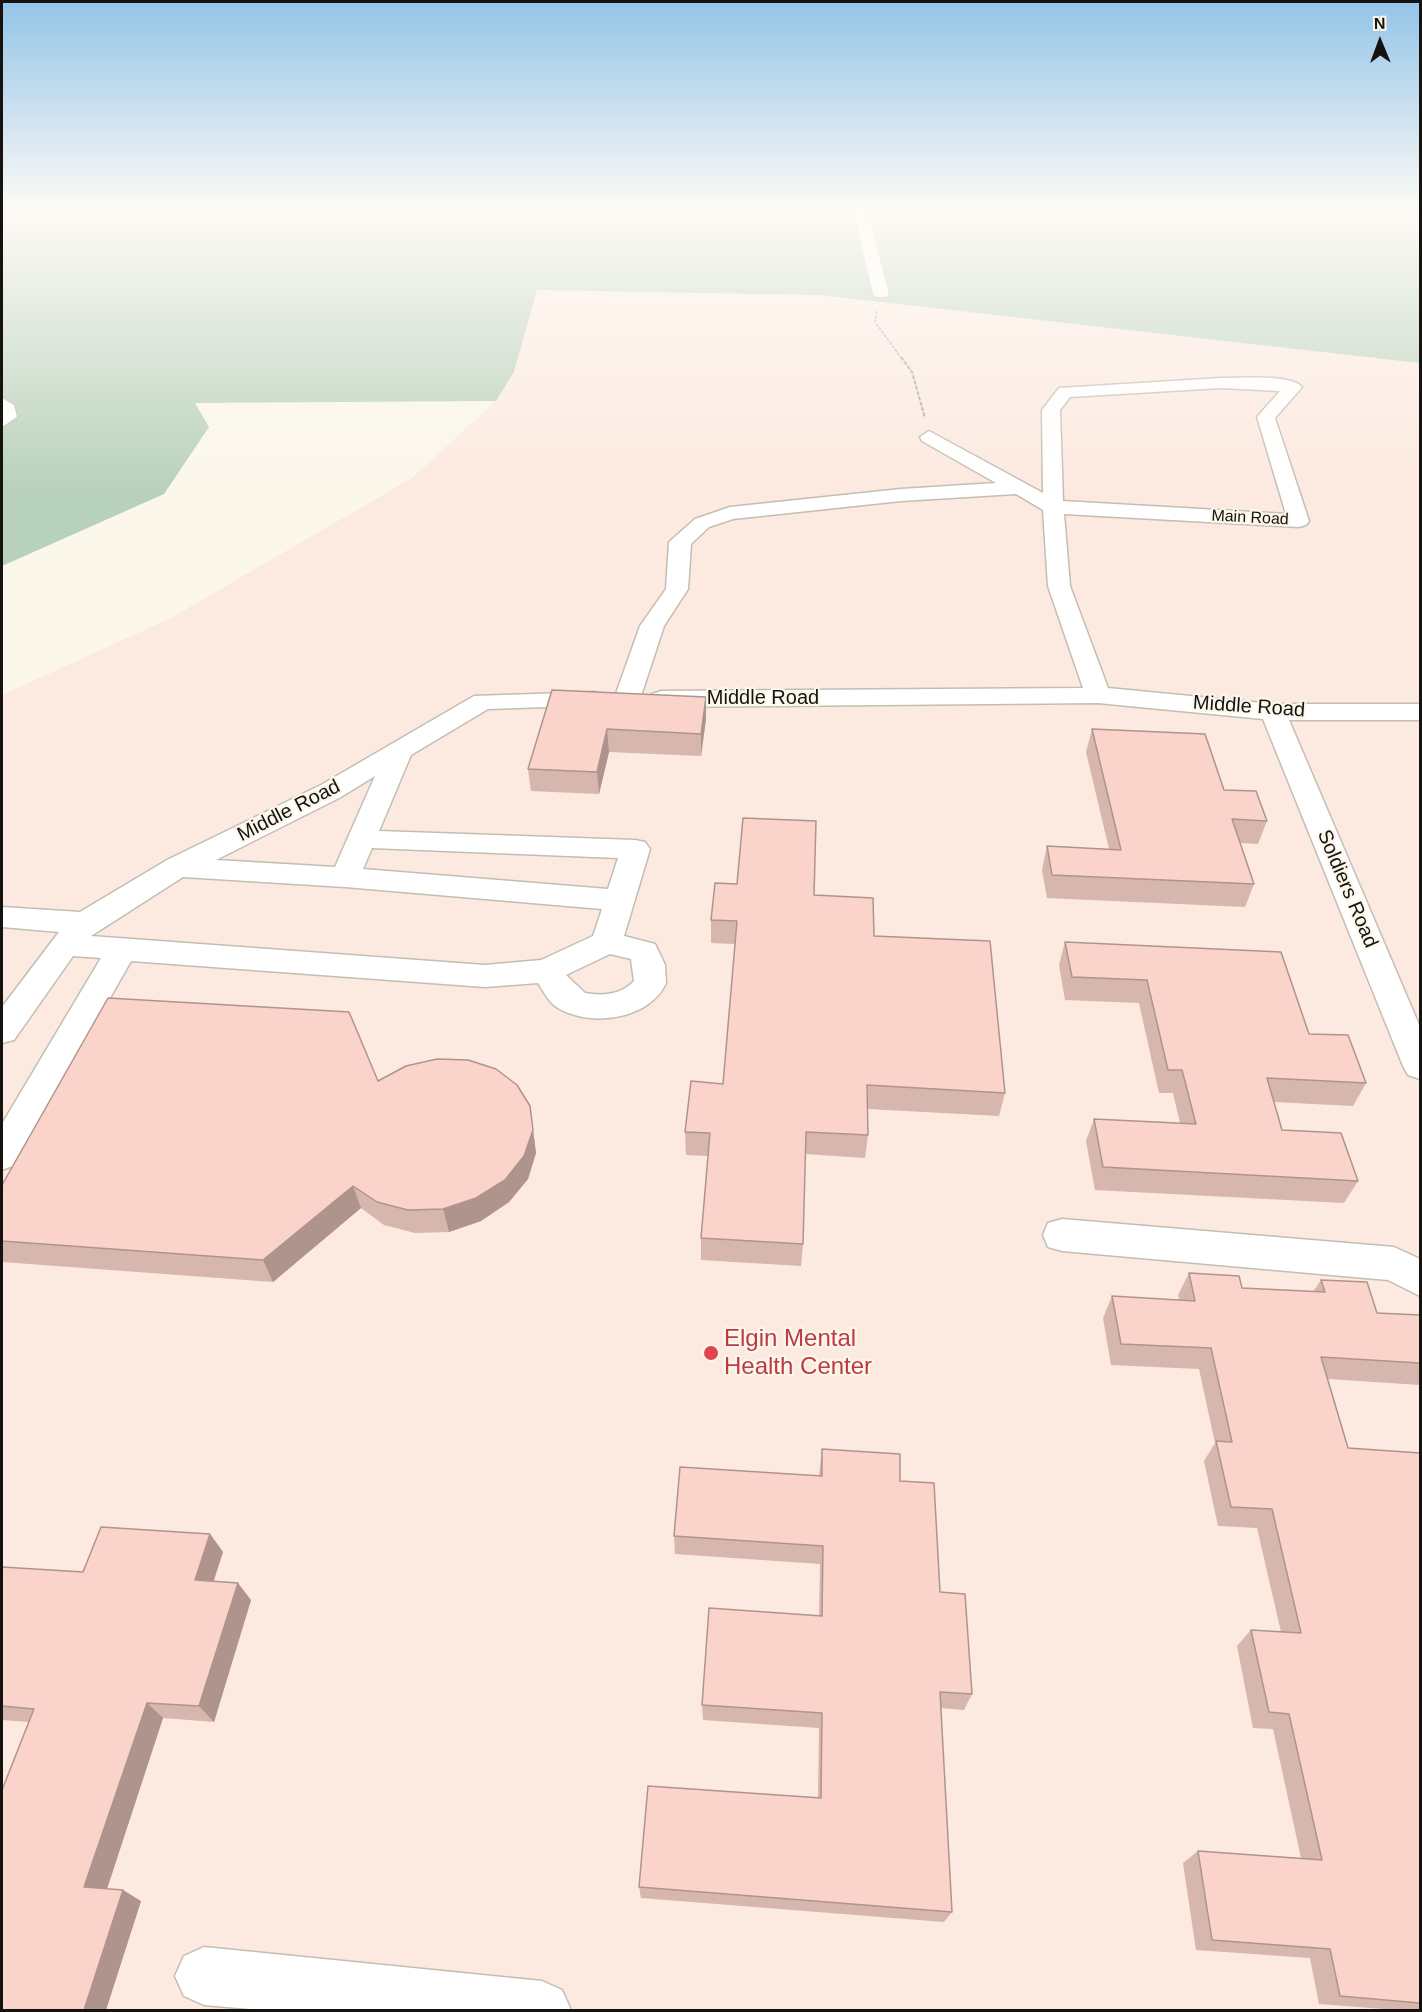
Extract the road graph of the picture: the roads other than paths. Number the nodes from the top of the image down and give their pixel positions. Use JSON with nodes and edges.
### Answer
{"nodes":[{"id":1,"x":2,"y":403,"type":"edge"},
{"id":2,"x":2,"y":421,"type":"edge"},
{"id":3,"x":929,"y":436,"type":"road end"},
{"id":4,"x":1019,"y":488,"type":"junction"},
{"id":5,"x":1053,"y":507,"type":"junction"},
{"id":6,"x":1098,"y":695,"type":"junction"},
{"id":7,"x":627,"y":699,"type":"junction"},
{"id":8,"x":1273,"y":712,"type":"junction"},
{"id":9,"x":1420,"y":712,"type":"edge"},
{"id":10,"x":400,"y":750,"type":"junction"},
{"id":11,"x":361,"y":839,"type":"junction"},
{"id":12,"x":177,"y":867,"type":"junction"},
{"id":13,"x":345,"y":877,"type":"junction"},
{"id":14,"x":620,"y":900,"type":"junction"},
{"id":15,"x":2,"y":917,"type":"edge"},
{"id":16,"x":85,"y":922,"type":"junction"},
{"id":17,"x":608,"y":942,"type":"junction"},
{"id":18,"x":65,"y":945,"type":"junction"},
{"id":19,"x":122,"y":949,"type":"junction"},
{"id":20,"x":546,"y":971,"type":"junction"},
{"id":21,"x":2,"y":1031,"type":"edge"},
{"id":22,"x":1420,"y":1066,"type":"edge"},
{"id":23,"x":2,"y":1155,"type":"edge"},
{"id":24,"x":1062,"y":1235,"type":"dead end"},
{"id":25,"x":1420,"y":1279,"type":"edge"},
{"id":26,"x":204,"y":1976,"type":"dead end"},
{"id":27,"x":542,"y":2010,"type":"edge"}],
"edges":[{"from":1,"to":2,"type":"street"},
{"from":3,"to":4,"type":"street","name":"Main Road"},
{"from":4,"to":5,"type":"street","name":"Main Road"},
{"from":4,"to":7,"type":"street"},
{"from":5,"to":5,"type":"street","name":"Main Road"},
{"from":5,"to":6,"type":"street"},
{"from":6,"to":7,"type":"street","name":"Middle Road"},
{"from":6,"to":8,"type":"street","name":"Middle Road"},
{"from":7,"to":10,"type":"street","name":"Middle Road"},
{"from":8,"to":9,"type":"street","name":"Middle Road"},
{"from":8,"to":22,"type":"street","name":"Soldiers Road"},
{"from":10,"to":11,"type":"street"},
{"from":10,"to":12,"type":"street","name":"Middle Road"},
{"from":11,"to":13,"type":"street"},
{"from":11,"to":14,"type":"street"},
{"from":12,"to":13,"type":"street"},
{"from":12,"to":16,"type":"street","name":"Middle Road"},
{"from":13,"to":14,"type":"street"},
{"from":14,"to":17,"type":"street"},
{"from":15,"to":16,"type":"street"},
{"from":16,"to":18,"type":"street","name":"Middle Road"},
{"from":17,"to":20,"type":"street"},
{"from":17,"to":20,"type":"street"},
{"from":18,"to":19,"type":"street"},
{"from":18,"to":21,"type":"street","name":"Middle Road"},
{"from":19,"to":20,"type":"street"},
{"from":19,"to":23,"type":"street"},
{"from":24,"to":25,"type":"street"},
{"from":26,"to":27,"type":"street"}]}
